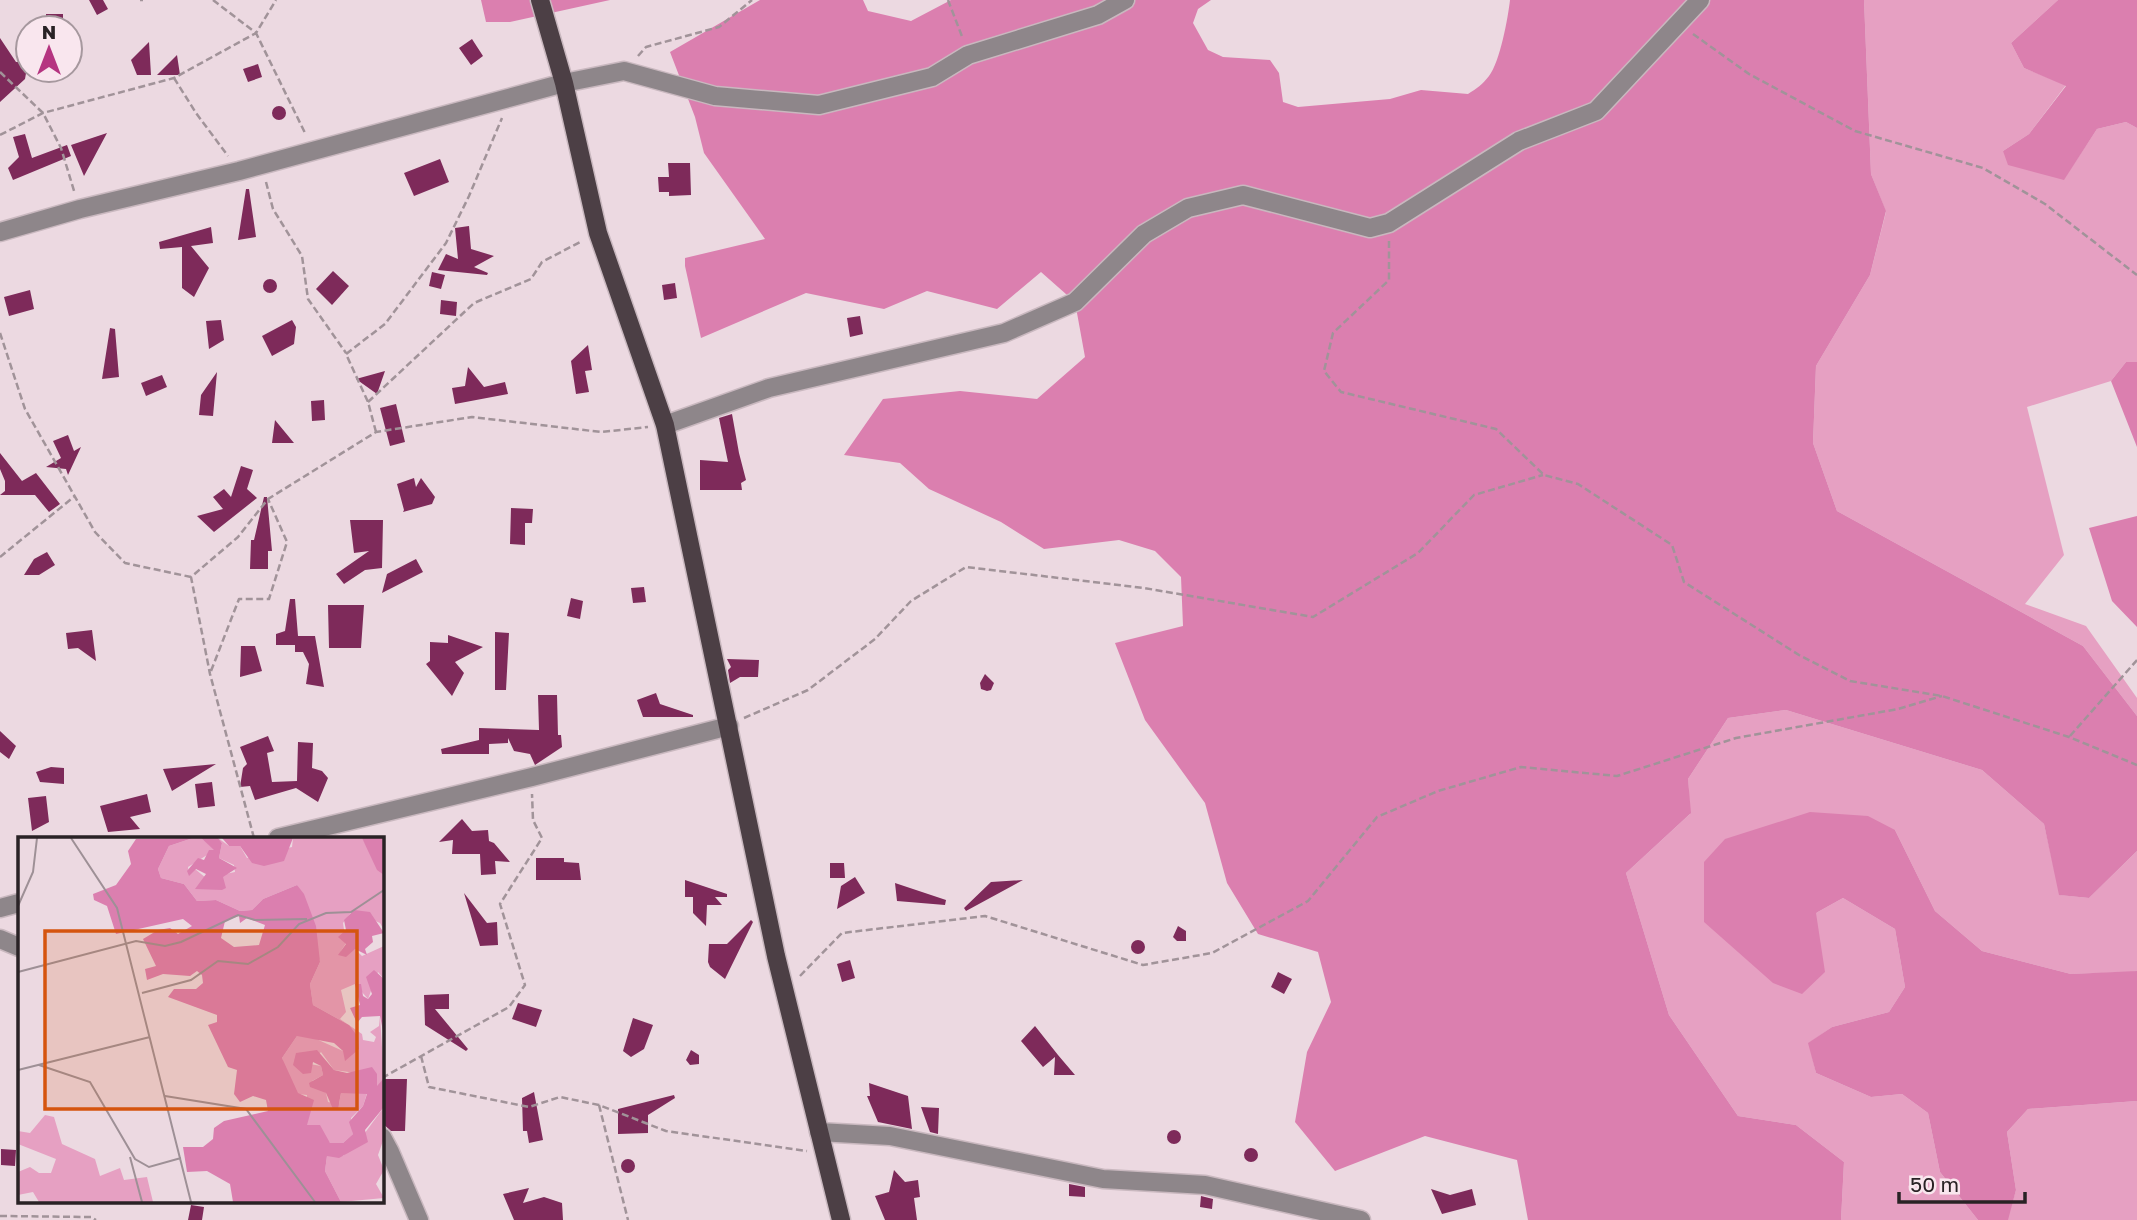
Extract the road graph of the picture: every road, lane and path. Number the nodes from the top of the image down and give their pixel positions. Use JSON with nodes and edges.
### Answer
{"nodes":[{"id":1,"x":213,"y":0,"type":"edge"},
{"id":2,"x":275,"y":0,"type":"edge"},
{"id":3,"x":540,"y":0,"type":"edge"},
{"id":4,"x":752,"y":0,"type":"edge"},
{"id":5,"x":948,"y":0,"type":"edge"},
{"id":6,"x":1125,"y":0,"type":"edge"},
{"id":7,"x":1700,"y":0,"type":"edge"},
{"id":8,"x":1679,"y":24,"type":"junction"},
{"id":9,"x":256,"y":33,"type":"junction"},
{"id":10,"x":968,"y":55,"type":"junction"},
{"id":11,"x":624,"y":71,"type":"junction"},
{"id":12,"x":0,"y":72,"type":"edge"},
{"id":13,"x":174,"y":78,"type":"junction"},
{"id":14,"x":564,"y":83,"type":"junction"},
{"id":15,"x":511,"y":98,"type":"junction"},
{"id":16,"x":43,"y":113,"type":"junction"},
{"id":17,"x":0,"y":135,"type":"edge"},
{"id":18,"x":314,"y":151,"type":"junction"},
{"id":19,"x":262,"y":165,"type":"junction"},
{"id":20,"x":239,"y":171,"type":"junction"},
{"id":21,"x":80,"y":209,"type":"junction"},
{"id":22,"x":1389,"y":223,"type":"junction"},
{"id":23,"x":0,"y":232,"type":"edge"},
{"id":24,"x":598,"y":233,"type":"junction"},
{"id":25,"x":2137,"y":275,"type":"edge"},
{"id":26,"x":0,"y":333,"type":"edge"},
{"id":27,"x":346,"y":354,"type":"junction"},
{"id":28,"x":368,"y":402,"type":"junction"},
{"id":29,"x":665,"y":425,"type":"junction"},
{"id":30,"x":376,"y":432,"type":"junction"},
{"id":31,"x":1544,"y":475,"type":"junction"},
{"id":32,"x":75,"y":496,"type":"junction"},
{"id":33,"x":268,"y":499,"type":"junction"},
{"id":34,"x":0,"y":557,"type":"edge"},
{"id":35,"x":191,"y":577,"type":"junction"},
{"id":36,"x":2137,"y":660,"type":"edge"},
{"id":37,"x":210,"y":674,"type":"junction"},
{"id":38,"x":1942,"y":696,"type":"junction"},
{"id":39,"x":729,"y":726,"type":"junction"},
{"id":40,"x":2069,"y":737,"type":"junction"},
{"id":41,"x":2137,"y":765,"type":"edge"},
{"id":42,"x":532,"y":777,"type":"junction"},
{"id":43,"x":254,"y":837,"type":"edge"},
{"id":44,"x":282,"y":837,"type":"edge"},
{"id":45,"x":18,"y":903,"type":"edge"},
{"id":46,"x":0,"y":908,"type":"edge"},
{"id":47,"x":0,"y":939,"type":"edge"},
{"id":48,"x":18,"y":947,"type":"edge"},
{"id":49,"x":785,"y":991,"type":"junction"},
{"id":50,"x":421,"y":1056,"type":"junction"},
{"id":51,"x":383,"y":1077,"type":"edge"},
{"id":52,"x":599,"y":1105,"type":"junction"},
{"id":53,"x":819,"y":1132,"type":"junction"},
{"id":54,"x":383,"y":1140,"type":"edge"},
{"id":55,"x":825,"y":1154,"type":"junction"},
{"id":56,"x":0,"y":1216,"type":"edge"},
{"id":57,"x":96,"y":1220,"type":"edge"},
{"id":58,"x":419,"y":1220,"type":"edge"},
{"id":59,"x":628,"y":1220,"type":"edge"},
{"id":60,"x":841,"y":1220,"type":"edge"},
{"id":61,"x":1361,"y":1220,"type":"edge"}],
"edges":[{"from":1,"to":9,"type":"path"},
{"from":2,"to":9,"type":"path"},
{"from":3,"to":14,"type":"main road"},
{"from":4,"to":11,"type":"path"},
{"from":5,"to":10,"type":"path"},
{"from":6,"to":10,"type":"street"},
{"from":7,"to":8,"type":"street"},
{"from":8,"to":22,"type":"street"},
{"from":8,"to":25,"type":"path"},
{"from":9,"to":13,"type":"path"},
{"from":9,"to":18,"type":"path"},
{"from":10,"to":11,"type":"street"},
{"from":11,"to":14,"type":"street"},
{"from":12,"to":16,"type":"path"},
{"from":13,"to":16,"type":"path"},
{"from":13,"to":20,"type":"path"},
{"from":14,"to":15,"type":"street"},
{"from":14,"to":24,"type":"main road"},
{"from":15,"to":18,"type":"street"},
{"from":15,"to":27,"type":"path"},
{"from":16,"to":17,"type":"path"},
{"from":16,"to":21,"type":"path"},
{"from":18,"to":19,"type":"street"},
{"from":19,"to":20,"type":"street"},
{"from":19,"to":27,"type":"path"},
{"from":20,"to":21,"type":"street"},
{"from":21,"to":23,"type":"street"},
{"from":22,"to":29,"type":"street"},
{"from":22,"to":31,"type":"path"},
{"from":24,"to":28,"type":"path"},
{"from":24,"to":29,"type":"main road"},
{"from":26,"to":32,"type":"path"},
{"from":27,"to":28,"type":"path"},
{"from":28,"to":30,"type":"path"},
{"from":29,"to":30,"type":"path"},
{"from":29,"to":39,"type":"main road"},
{"from":30,"to":33,"type":"path"},
{"from":31,"to":38,"type":"path"},
{"from":31,"to":39,"type":"path"},
{"from":32,"to":34,"type":"path"},
{"from":32,"to":35,"type":"path"},
{"from":33,"to":35,"type":"path"},
{"from":33,"to":37,"type":"path"},
{"from":35,"to":37,"type":"path"},
{"from":36,"to":40,"type":"path"},
{"from":37,"to":43,"type":"path"},
{"from":38,"to":40,"type":"path"},
{"from":38,"to":49,"type":"path"},
{"from":39,"to":42,"type":"street"},
{"from":39,"to":49,"type":"main road"},
{"from":40,"to":41,"type":"path"},
{"from":42,"to":44,"type":"street"},
{"from":42,"to":50,"type":"path"},
{"from":45,"to":46,"type":"street"},
{"from":47,"to":48,"type":"street"},
{"from":49,"to":53,"type":"main road"},
{"from":50,"to":51,"type":"path"},
{"from":50,"to":52,"type":"path"},
{"from":52,"to":55,"type":"path"},
{"from":52,"to":59,"type":"path"},
{"from":53,"to":55,"type":"main road"},
{"from":53,"to":61,"type":"street"},
{"from":54,"to":58,"type":"street"},
{"from":55,"to":60,"type":"main road"},
{"from":56,"to":57,"type":"path"}]}
